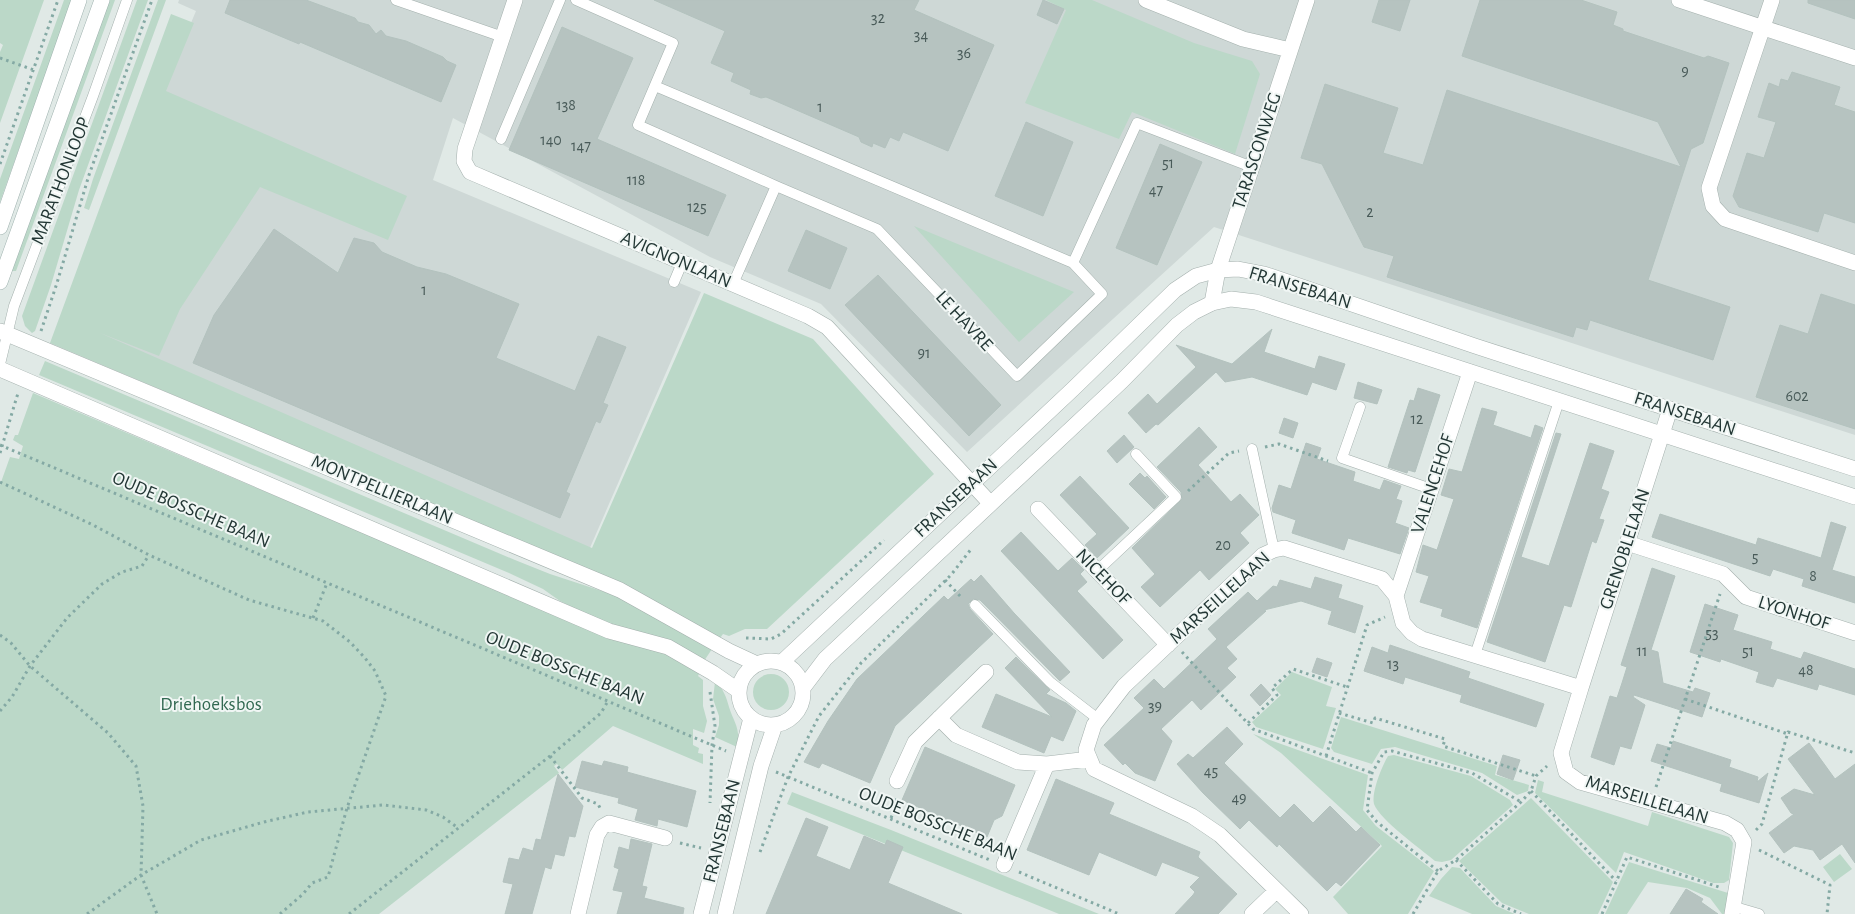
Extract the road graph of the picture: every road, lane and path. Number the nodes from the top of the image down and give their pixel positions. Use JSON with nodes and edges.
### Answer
{"nodes":[{"id":1,"x":58,"y":0,"type":"edge"},
{"id":2,"x":78,"y":0,"type":"edge"},
{"id":3,"x":102,"y":0,"type":"edge"},
{"id":4,"x":127,"y":0,"type":"edge"},
{"id":5,"x":152,"y":0,"type":"edge"},
{"id":6,"x":396,"y":0,"type":"edge"},
{"id":7,"x":515,"y":0,"type":"edge"},
{"id":8,"x":560,"y":0,"type":"edge"},
{"id":9,"x":576,"y":0,"type":"edge"},
{"id":10,"x":1146,"y":0,"type":"edge"},
{"id":11,"x":1307,"y":0,"type":"edge"},
{"id":12,"x":1679,"y":0,"type":"edge"},
{"id":13,"x":1772,"y":0,"type":"edge"},
{"id":14,"x":1762,"y":27,"type":"junction"},
{"id":15,"x":503,"y":37,"type":"junction"},
{"id":16,"x":1290,"y":50,"type":"junction"},
{"id":17,"x":0,"y":58,"type":"edge"},
{"id":18,"x":1855,"y":58,"type":"edge"},
{"id":19,"x":34,"y":70,"type":"junction"},
{"id":20,"x":655,"y":86,"type":"junction"},
{"id":21,"x":502,"y":139,"type":"dead end"},
{"id":22,"x":0,"y":164,"type":"edge"},
{"id":23,"x":1252,"y":167,"type":"junction"},
{"id":24,"x":776,"y":186,"type":"junction"},
{"id":25,"x":74,"y":226,"type":"dead end"},
{"id":26,"x":0,"y":227,"type":"edge"},
{"id":27,"x":682,"y":263,"type":"junction"},
{"id":28,"x":1073,"y":263,"type":"junction"},
{"id":29,"x":1855,"y":263,"type":"edge"},
{"id":30,"x":1218,"y":270,"type":"junction"},
{"id":31,"x":0,"y":282,"type":"edge"},
{"id":32,"x":674,"y":282,"type":"dead end"},
{"id":33,"x":733,"y":284,"type":"junction"},
{"id":34,"x":1212,"y":303,"type":"junction"},
{"id":35,"x":3,"y":333,"type":"edge"},
{"id":36,"x":0,"y":364,"type":"edge"},
{"id":37,"x":0,"y":369,"type":"edge"},
{"id":38,"x":1470,"y":372,"type":"junction"},
{"id":39,"x":1559,"y":401,"type":"junction"},
{"id":40,"x":1360,"y":407,"type":"dead end"},
{"id":41,"x":1670,"y":409,"type":"junction"},
{"id":42,"x":1662,"y":434,"type":"junction"},
{"id":43,"x":2,"y":445,"type":"edge"},
{"id":44,"x":1252,"y":449,"type":"junction"},
{"id":45,"x":0,"y":453,"type":"edge"},
{"id":46,"x":1136,"y":454,"type":"dead end"},
{"id":47,"x":1342,"y":458,"type":"junction"},
{"id":48,"x":1855,"y":469,"type":"edge"},
{"id":49,"x":0,"y":482,"type":"edge"},
{"id":50,"x":972,"y":483,"type":"junction"},
{"id":51,"x":1431,"y":489,"type":"junction"},
{"id":52,"x":1176,"y":497,"type":"junction"},
{"id":53,"x":1855,"y":497,"type":"edge"},
{"id":54,"x":990,"y":503,"type":"junction"},
{"id":55,"x":1038,"y":509,"type":"dead end"},
{"id":56,"x":1627,"y":543,"type":"junction"},
{"id":57,"x":974,"y":544,"type":"dead end"},
{"id":58,"x":1274,"y":550,"type":"junction"},
{"id":59,"x":149,"y":555,"type":"junction"},
{"id":60,"x":1097,"y":571,"type":"junction"},
{"id":61,"x":1726,"y":577,"type":"junction"},
{"id":62,"x":945,"y":580,"type":"junction"},
{"id":63,"x":327,"y":583,"type":"junction"},
{"id":64,"x":1396,"y":596,"type":"junction"},
{"id":65,"x":975,"y":605,"type":"joint"},
{"id":66,"x":1398,"y":611,"type":"junction"},
{"id":67,"x":313,"y":618,"type":"junction"},
{"id":68,"x":1855,"y":633,"type":"edge"},
{"id":69,"x":0,"y":635,"type":"edge"},
{"id":70,"x":1170,"y":643,"type":"junction"},
{"id":71,"x":1475,"y":655,"type":"junction"},
{"id":72,"x":782,"y":662,"type":"junction"},
{"id":73,"x":757,"y":664,"type":"junction"},
{"id":74,"x":30,"y":666,"type":"junction"},
{"id":75,"x":986,"y":672,"type":"dead end"},
{"id":76,"x":1347,"y":687,"type":"junction"},
{"id":77,"x":803,"y":688,"type":"junction"},
{"id":78,"x":1581,"y":688,"type":"junction"},
{"id":79,"x":739,"y":691,"type":"junction"},
{"id":80,"x":1685,"y":699,"type":"junction"},
{"id":81,"x":608,"y":701,"type":"junction"},
{"id":82,"x":0,"y":711,"type":"edge"},
{"id":83,"x":1339,"y":713,"type":"junction"},
{"id":84,"x":751,"y":718,"type":"junction"},
{"id":85,"x":939,"y":718,"type":"junction"},
{"id":86,"x":1098,"y":719,"type":"junction"},
{"id":87,"x":1248,"y":723,"type":"junction"},
{"id":88,"x":775,"y":725,"type":"junction"},
{"id":89,"x":1788,"y":734,"type":"junction"},
{"id":90,"x":1561,"y":753,"type":"junction"},
{"id":91,"x":1855,"y":753,"type":"edge"},
{"id":92,"x":550,"y":756,"type":"junction"},
{"id":93,"x":1326,"y":756,"type":"junction"},
{"id":94,"x":741,"y":757,"type":"junction"},
{"id":95,"x":1089,"y":759,"type":"junction"},
{"id":96,"x":1047,"y":764,"type":"junction"},
{"id":97,"x":761,"y":766,"type":"junction"},
{"id":98,"x":1372,"y":773,"type":"junction"},
{"id":99,"x":1536,"y":776,"type":"junction"},
{"id":100,"x":788,"y":777,"type":"junction"},
{"id":101,"x":897,"y":782,"type":"dead end"},
{"id":102,"x":1531,"y":791,"type":"junction"},
{"id":103,"x":1521,"y":802,"type":"junction"},
{"id":104,"x":1651,"y":802,"type":"junction"},
{"id":105,"x":347,"y":808,"type":"junction"},
{"id":106,"x":609,"y":823,"type":"junction"},
{"id":107,"x":458,"y":828,"type":"junction"},
{"id":108,"x":665,"y":838,"type":"joint"},
{"id":109,"x":1744,"y":842,"type":"junction"},
{"id":110,"x":704,"y":849,"type":"dead end"},
{"id":111,"x":1456,"y":860,"type":"junction"},
{"id":112,"x":1004,"y":866,"type":"junction"},
{"id":113,"x":1438,"y":871,"type":"junction"},
{"id":114,"x":141,"y":875,"type":"junction"},
{"id":115,"x":1616,"y":881,"type":"junction"},
{"id":116,"x":1737,"y":890,"type":"junction"},
{"id":117,"x":1276,"y":891,"type":"junction"},
{"id":118,"x":1734,"y":911,"type":"edge"},
{"id":119,"x":87,"y":914,"type":"edge"},
{"id":120,"x":156,"y":914,"type":"edge"},
{"id":121,"x":280,"y":914,"type":"edge"},
{"id":122,"x":348,"y":914,"type":"edge"},
{"id":123,"x":578,"y":914,"type":"edge"},
{"id":124,"x":701,"y":914,"type":"edge"},
{"id":125,"x":725,"y":914,"type":"edge"},
{"id":126,"x":1120,"y":914,"type":"edge"},
{"id":127,"x":1252,"y":914,"type":"edge"},
{"id":128,"x":1301,"y":914,"type":"edge"},
{"id":129,"x":1413,"y":914,"type":"edge"},
{"id":130,"x":1521,"y":914,"type":"edge"},
{"id":131,"x":1602,"y":914,"type":"edge"},
{"id":132,"x":1759,"y":914,"type":"edge"},
{"id":133,"x":1827,"y":914,"type":"edge"}],
"edges":[{"from":1,"to":19,"type":"path"},
{"from":2,"to":26,"type":"street"},
{"from":3,"to":31,"type":"street","name":"MARATHONLOOP"},
{"from":4,"to":35,"type":"lane","name":"MARATHONLOOP"},
{"from":5,"to":25,"type":"path","name":"MARATHONLOOP"},
{"from":6,"to":15,"type":"lane"},
{"from":7,"to":15,"type":"street","name":"AVIGNONLAAN"},
{"from":8,"to":21,"type":"lane"},
{"from":9,"to":20,"type":"lane","name":"LE HAVRE"},
{"from":10,"to":16,"type":"street"},
{"from":11,"to":16,"type":"street","name":"TARASCONWEG"},
{"from":12,"to":14,"type":"street"},
{"from":13,"to":14,"type":"street"},
{"from":14,"to":18,"type":"street"},
{"from":14,"to":29,"type":"street"},
{"from":15,"to":27,"type":"street","name":"AVIGNONLAAN"},
{"from":16,"to":23,"type":"street","name":"TARASCONWEG"},
{"from":17,"to":19,"type":"path"},
{"from":19,"to":22,"type":"path"},
{"from":20,"to":24,"type":"lane","name":"LE HAVRE"},
{"from":20,"to":28,"type":"lane","name":"LE HAVRE"},
{"from":23,"to":28,"type":"lane"},
{"from":23,"to":30,"type":"street","name":"TARASCONWEG"},
{"from":24,"to":28,"type":"lane","name":"LE HAVRE"},
{"from":24,"to":33,"type":"lane"},
{"from":27,"to":32,"type":"lane"},
{"from":27,"to":33,"type":"street","name":"AVIGNONLAAN"},
{"from":30,"to":34,"type":"street","name":"TARASCONWEG"},
{"from":30,"to":41,"type":"street","name":"FRANSEBAAN"},
{"from":30,"to":50,"type":"street","name":"FRANSEBAAN"},
{"from":33,"to":50,"type":"street","name":"AVIGNONLAAN"},
{"from":34,"to":38,"type":"street","name":"FRANSEBAAN"},
{"from":34,"to":54,"type":"street","name":"FRANSEBAAN"},
{"from":35,"to":36,"type":"lane","name":"MARATHONLOOP"},
{"from":35,"to":73,"type":"street","name":"MONTPELLIERLAAN"},
{"from":37,"to":79,"type":"street"},
{"from":38,"to":39,"type":"street","name":"FRANSEBAAN"},
{"from":38,"to":51,"type":"street","name":"VALENCEHOF"},
{"from":39,"to":42,"type":"street","name":"FRANSEBAAN"},
{"from":39,"to":71,"type":"lane"},
{"from":40,"to":47,"type":"lane"},
{"from":41,"to":42,"type":"street","name":"GRENOBLELAAN"},
{"from":41,"to":48,"type":"street","name":"FRANSEBAAN"},
{"from":42,"to":53,"type":"street","name":"FRANSEBAAN"},
{"from":42,"to":56,"type":"street","name":"GRENOBLELAAN"},
{"from":43,"to":45,"type":"path"},
{"from":43,"to":63,"type":"path","name":"OUDE BOSSCHE BAAN"},
{"from":44,"to":47,"type":"path"},
{"from":44,"to":52,"type":"path"},
{"from":44,"to":58,"type":"lane"},
{"from":46,"to":52,"type":"lane"},
{"from":47,"to":51,"type":"lane"},
{"from":49,"to":59,"type":"path"},
{"from":50,"to":54,"type":"street","name":"AVIGNONLAAN"},
{"from":50,"to":72,"type":"street","name":"FRANSEBAAN"},
{"from":51,"to":64,"type":"street","name":"VALENCEHOF"},
{"from":52,"to":60,"type":"lane"},
{"from":54,"to":77,"type":"street","name":"FRANSEBAAN"},
{"from":55,"to":60,"type":"street","name":"NICEHOF"},
{"from":56,"to":61,"type":"street","name":"LYONHOF"},
{"from":56,"to":78,"type":"street","name":"GRENOBLELAAN"},
{"from":57,"to":62,"type":"path"},
{"from":58,"to":64,"type":"street","name":"MARSEILLELAAN"},
{"from":58,"to":70,"type":"street","name":"MARSEILLELAAN"},
{"from":59,"to":67,"type":"path"},
{"from":59,"to":74,"type":"path"},
{"from":60,"to":70,"type":"street","name":"NICEHOF"},
{"from":61,"to":68,"type":"street","name":"LYONHOF"},
{"from":61,"to":80,"type":"path"},
{"from":62,"to":65,"type":"path"},
{"from":62,"to":100,"type":"path"},
{"from":63,"to":67,"type":"path"},
{"from":63,"to":81,"type":"path","name":"OUDE BOSSCHE BAAN"},
{"from":64,"to":66,"type":"street"},
{"from":65,"to":86,"type":"lane"},
{"from":66,"to":71,"type":"street"},
{"from":66,"to":76,"type":"path"},
{"from":67,"to":105,"type":"path"},
{"from":69,"to":74,"type":"path"},
{"from":70,"to":86,"type":"street","name":"MARSEILLELAAN"},
{"from":70,"to":87,"type":"path"},
{"from":71,"to":78,"type":"street"},
{"from":72,"to":73,"type":"street"},
{"from":72,"to":77,"type":"street"},
{"from":73,"to":79,"type":"street"},
{"from":74,"to":82,"type":"path"},
{"from":74,"to":114,"type":"path"},
{"from":75,"to":85,"type":"street"},
{"from":76,"to":83,"type":"path"},
{"from":76,"to":87,"type":"path"},
{"from":77,"to":88,"type":"street"},
{"from":78,"to":90,"type":"street"},
{"from":79,"to":84,"type":"street"},
{"from":80,"to":89,"type":"path"},
{"from":80,"to":104,"type":"path"},
{"from":81,"to":92,"type":"path"},
{"from":81,"to":94,"type":"path","name":"OUDE BOSSCHE BAAN"},
{"from":83,"to":93,"type":"path"},
{"from":83,"to":99,"type":"path"},
{"from":84,"to":88,"type":"street"},
{"from":84,"to":94,"type":"street","name":"FRANSEBAAN"},
{"from":85,"to":96,"type":"street"},
{"from":85,"to":101,"type":"street"},
{"from":86,"to":95,"type":"street","name":"MARSEILLELAAN"},
{"from":87,"to":93,"type":"path"},
{"from":88,"to":97,"type":"street","name":"FRANSEBAAN"},
{"from":89,"to":91,"type":"path"},
{"from":89,"to":109,"type":"path"},
{"from":90,"to":99,"type":"path"},
{"from":90,"to":104,"type":"street","name":"MARSEILLELAAN"},
{"from":92,"to":106,"type":"path"},
{"from":92,"to":107,"type":"path"},
{"from":93,"to":98,"type":"path"},
{"from":94,"to":124,"type":"street","name":"FRANSEBAAN"},
{"from":95,"to":96,"type":"street"},
{"from":95,"to":117,"type":"street"},
{"from":96,"to":112,"type":"street"},
{"from":97,"to":100,"type":"path","name":"OUDE BOSSCHE BAAN"},
{"from":97,"to":125,"type":"street","name":"FRANSEBAAN"},
{"from":98,"to":103,"type":"path"},
{"from":98,"to":113,"type":"path"},
{"from":99,"to":102,"type":"path"},
{"from":100,"to":112,"type":"path","name":"OUDE BOSSCHE BAAN"},
{"from":102,"to":103,"type":"path"},
{"from":102,"to":115,"type":"path"},
{"from":103,"to":111,"type":"path"},
{"from":104,"to":109,"type":"street","name":"MARSEILLELAAN"},
{"from":105,"to":107,"type":"path"},
{"from":105,"to":114,"type":"path"},
{"from":105,"to":121,"type":"path"},
{"from":106,"to":108,"type":"street"},
{"from":106,"to":123,"type":"street"},
{"from":107,"to":122,"type":"path"},
{"from":108,"to":110,"type":"path"},
{"from":109,"to":116,"type":"street"},
{"from":109,"to":133,"type":"path"},
{"from":111,"to":113,"type":"path"},
{"from":111,"to":130,"type":"path"},
{"from":112,"to":126,"type":"path","name":"OUDE BOSSCHE BAAN"},
{"from":113,"to":129,"type":"path"},
{"from":114,"to":119,"type":"path"},
{"from":114,"to":120,"type":"path"},
{"from":115,"to":116,"type":"path"},
{"from":115,"to":131,"type":"path"},
{"from":116,"to":118,"type":"street"},
{"from":117,"to":127,"type":"street"},
{"from":117,"to":128,"type":"street"},
{"from":118,"to":132,"type":"lane"}]}
